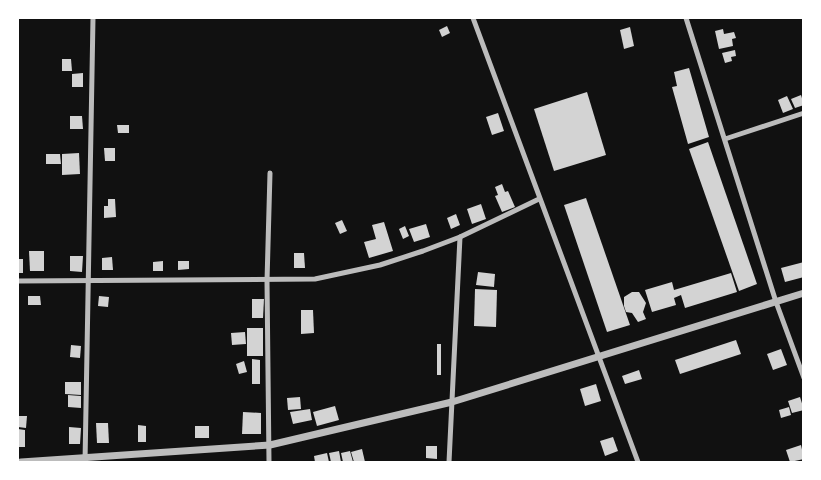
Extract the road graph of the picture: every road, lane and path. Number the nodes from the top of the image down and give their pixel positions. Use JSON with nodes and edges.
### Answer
{"nodes":[{"id":1,"x":93,"y":18,"type":"edge"},
{"id":2,"x":473,"y":18,"type":"edge"},
{"id":3,"x":686,"y":18,"type":"edge"},
{"id":4,"x":804,"y":113,"type":"edge"},
{"id":5,"x":725,"y":139,"type":"junction"},
{"id":6,"x":270,"y":173,"type":"dead end"},
{"id":7,"x":539,"y":199,"type":"junction"},
{"id":8,"x":460,"y":237,"type":"junction"},
{"id":9,"x":18,"y":281,"type":"edge"},
{"id":10,"x":267,"y":281,"type":"junction"},
{"id":11,"x":88,"y":282,"type":"junction"},
{"id":12,"x":804,"y":294,"type":"edge"},
{"id":13,"x":776,"y":302,"type":"junction"},
{"id":14,"x":599,"y":358,"type":"junction"},
{"id":15,"x":804,"y":378,"type":"edge"},
{"id":16,"x":452,"y":402,"type":"junction"},
{"id":17,"x":270,"y":444,"type":"junction"},
{"id":18,"x":85,"y":461,"type":"edge"},
{"id":19,"x":21,"y":462,"type":"edge"},
{"id":20,"x":269,"y":462,"type":"edge"},
{"id":21,"x":449,"y":462,"type":"edge"},
{"id":22,"x":638,"y":462,"type":"edge"}],
"edges":[{"from":1,"to":11,"type":"street"},
{"from":2,"to":7,"type":"street"},
{"from":3,"to":5,"type":"street"},
{"from":4,"to":5,"type":"street"},
{"from":5,"to":13,"type":"street"},
{"from":6,"to":10,"type":"street"},
{"from":7,"to":8,"type":"street"},
{"from":7,"to":14,"type":"street"},
{"from":8,"to":10,"type":"street"},
{"from":8,"to":16,"type":"street"},
{"from":9,"to":11,"type":"street"},
{"from":10,"to":11,"type":"street"},
{"from":10,"to":17,"type":"street"},
{"from":11,"to":18,"type":"street"},
{"from":12,"to":13,"type":"street"},
{"from":13,"to":14,"type":"street"},
{"from":13,"to":15,"type":"street"},
{"from":14,"to":16,"type":"street"},
{"from":14,"to":22,"type":"street"},
{"from":16,"to":17,"type":"street"},
{"from":16,"to":21,"type":"street"},
{"from":17,"to":18,"type":"street"},
{"from":17,"to":20,"type":"street"},
{"from":18,"to":19,"type":"street"}]}
